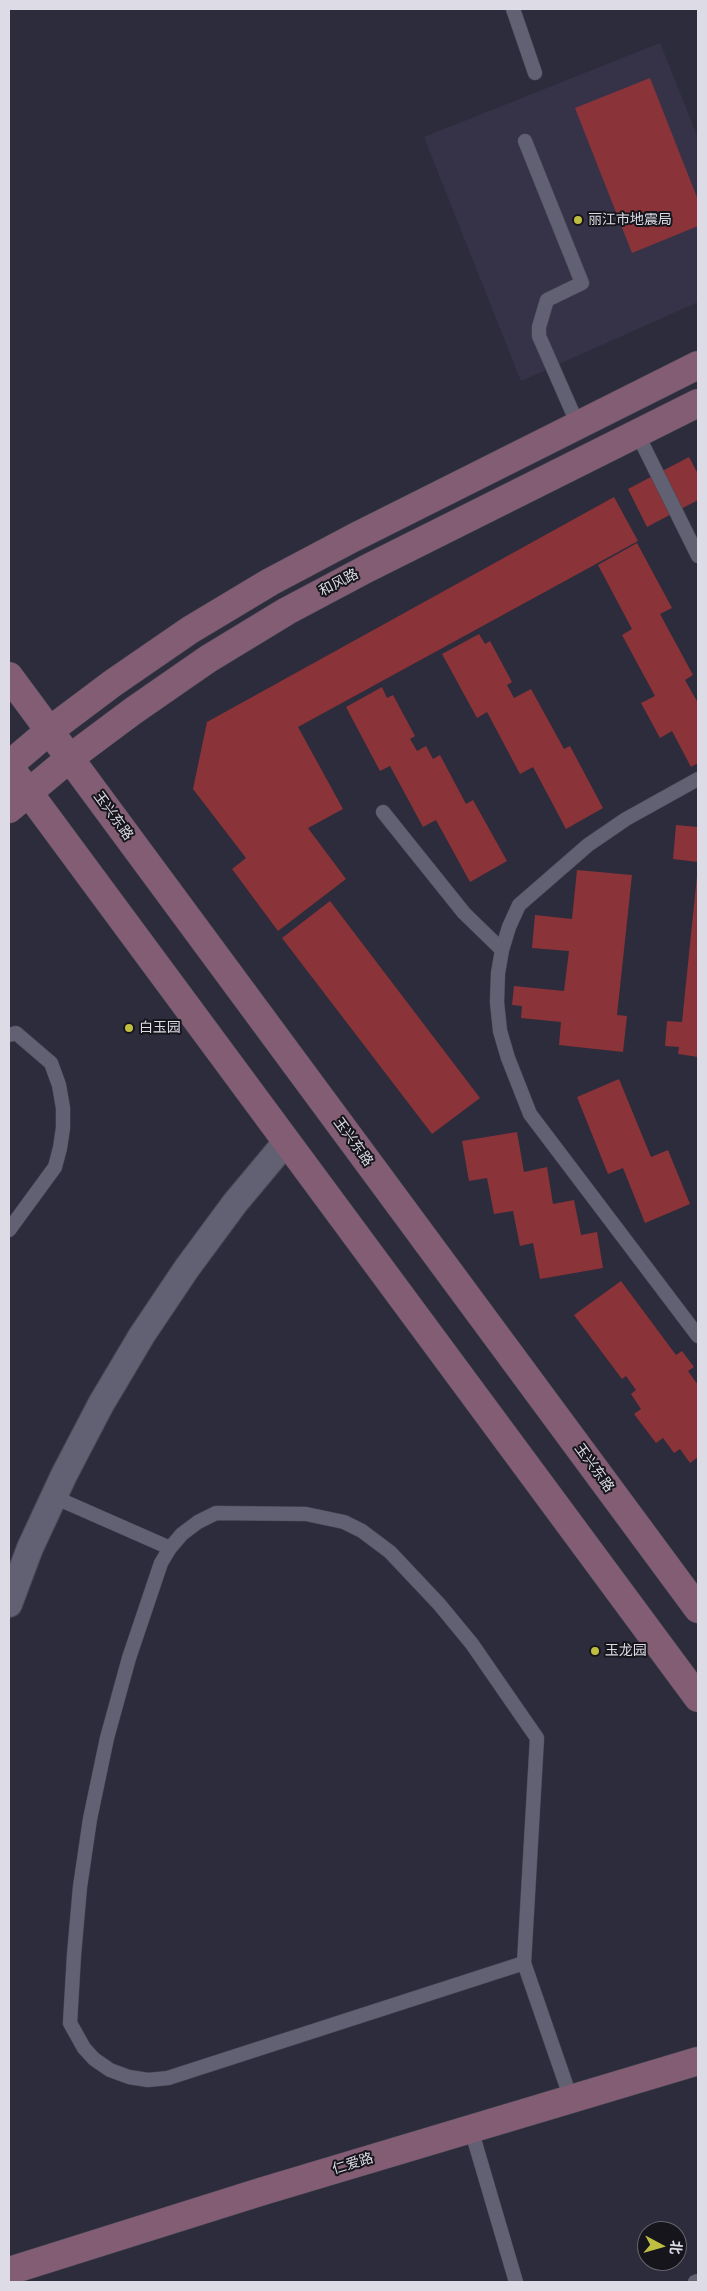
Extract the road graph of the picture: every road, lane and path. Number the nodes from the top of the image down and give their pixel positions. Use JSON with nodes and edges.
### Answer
{"nodes":[{"id":1,"x":513,"y":9,"type":"edge"},
{"id":2,"x":536,"y":72,"type":"dead end"},
{"id":3,"x":524,"y":141,"type":"dead end"},
{"id":4,"x":698,"y":365,"type":"edge"},
{"id":5,"x":698,"y":403,"type":"edge"},
{"id":6,"x":578,"y":425,"type":"junction"},
{"id":7,"x":637,"y":433,"type":"junction"},
{"id":8,"x":698,"y":556,"type":"edge"},
{"id":9,"x":9,"y":676,"type":"edge"},
{"id":10,"x":49,"y":730,"type":"junction"},
{"id":11,"x":70,"y":758,"type":"junction"},
{"id":12,"x":9,"y":766,"type":"edge"},
{"id":13,"x":698,"y":779,"type":"edge"},
{"id":14,"x":19,"y":801,"type":"edge"},
{"id":15,"x":383,"y":812,"type":"dead end"},
{"id":16,"x":502,"y":950,"type":"junction"},
{"id":17,"x":9,"y":1035,"type":"edge"},
{"id":18,"x":286,"y":1142,"type":"junction"},
{"id":19,"x":9,"y":1230,"type":"edge"},
{"id":20,"x":698,"y":1336,"type":"edge"},
{"id":21,"x":54,"y":1497,"type":"junction"},
{"id":22,"x":170,"y":1548,"type":"junction"},
{"id":23,"x":9,"y":1604,"type":"edge"},
{"id":24,"x":698,"y":1609,"type":"edge"},
{"id":25,"x":698,"y":1698,"type":"edge"},
{"id":26,"x":524,"y":1964,"type":"junction"},
{"id":27,"x":698,"y":2060,"type":"edge"},
{"id":28,"x":571,"y":2098,"type":"junction"},
{"id":29,"x":471,"y":2129,"type":"junction"},
{"id":30,"x":9,"y":2271,"type":"edge"},
{"id":31,"x":516,"y":2282,"type":"edge"}],
"edges":[{"from":1,"to":2,"type":"lane"},
{"from":3,"to":6,"type":"lane"},
{"from":4,"to":6,"type":"main road"},
{"from":5,"to":7,"type":"main road","name":"和风路"},
{"from":6,"to":10,"type":"main road"},
{"from":7,"to":8,"type":"lane"},
{"from":7,"to":11,"type":"main road","name":"和风路"},
{"from":9,"to":10,"type":"main road","name":"玉兴东路"},
{"from":10,"to":11,"type":"main road","name":"玉兴东路"},
{"from":10,"to":12,"type":"main road"},
{"from":11,"to":14,"type":"main road","name":"和风路"},
{"from":11,"to":24,"type":"main road","name":"玉兴东路"},
{"from":12,"to":14,"type":"main road"},
{"from":13,"to":16,"type":"lane"},
{"from":14,"to":18,"type":"main road"},
{"from":15,"to":16,"type":"lane"},
{"from":16,"to":20,"type":"lane"},
{"from":17,"to":19,"type":"lane"},
{"from":18,"to":21,"type":"street"},
{"from":18,"to":25,"type":"main road"},
{"from":21,"to":22,"type":"lane"},
{"from":21,"to":23,"type":"street"},
{"from":22,"to":26,"type":"lane"},
{"from":22,"to":26,"type":"lane"},
{"from":26,"to":28,"type":"lane"},
{"from":27,"to":28,"type":"main road","name":"仁爱路"},
{"from":28,"to":29,"type":"main road","name":"仁爱路"},
{"from":29,"to":30,"type":"main road","name":"仁爱路"},
{"from":29,"to":31,"type":"lane"}]}
